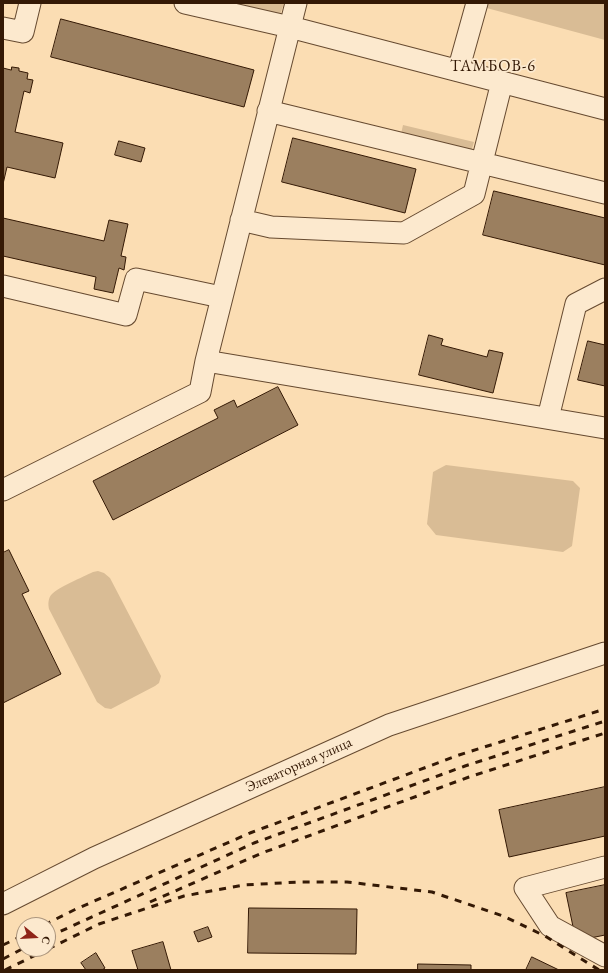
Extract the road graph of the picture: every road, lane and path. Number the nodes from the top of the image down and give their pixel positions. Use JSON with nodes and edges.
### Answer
{"nodes":[{"id":1,"x":30,"y":3,"type":"edge"},
{"id":2,"x":185,"y":3,"type":"edge"},
{"id":3,"x":296,"y":3,"type":"edge"},
{"id":4,"x":477,"y":3,"type":"edge"},
{"id":5,"x":290,"y":27,"type":"junction"},
{"id":6,"x":5,"y":29,"type":"edge"},
{"id":7,"x":458,"y":71,"type":"junction"},
{"id":8,"x":502,"y":82,"type":"junction"},
{"id":9,"x":605,"y":109,"type":"edge"},
{"id":10,"x":268,"y":111,"type":"junction"},
{"id":11,"x":482,"y":162,"type":"junction"},
{"id":12,"x":605,"y":193,"type":"edge"},
{"id":13,"x":241,"y":220,"type":"junction"},
{"id":14,"x":3,"y":286,"type":"edge"},
{"id":15,"x":605,"y":289,"type":"edge"},
{"id":16,"x":221,"y":297,"type":"junction"},
{"id":17,"x":206,"y":361,"type":"junction"},
{"id":18,"x":548,"y":418,"type":"junction"},
{"id":19,"x":605,"y":428,"type":"edge"},
{"id":20,"x":3,"y":490,"type":"edge"},
{"id":21,"x":605,"y":653,"type":"edge"},
{"id":22,"x":605,"y":867,"type":"edge"},
{"id":23,"x":3,"y":904,"type":"edge"},
{"id":24,"x":605,"y":956,"type":"edge"}],
"edges":[{"from":1,"to":6,"type":"street"},
{"from":2,"to":5,"type":"street"},
{"from":3,"to":5,"type":"street"},
{"from":4,"to":7,"type":"street"},
{"from":5,"to":7,"type":"street"},
{"from":5,"to":10,"type":"street"},
{"from":7,"to":8,"type":"street"},
{"from":8,"to":9,"type":"street"},
{"from":8,"to":11,"type":"street"},
{"from":10,"to":11,"type":"street"},
{"from":10,"to":13,"type":"street"},
{"from":11,"to":12,"type":"street"},
{"from":11,"to":13,"type":"street"},
{"from":13,"to":16,"type":"street"},
{"from":14,"to":16,"type":"street"},
{"from":15,"to":18,"type":"street"},
{"from":16,"to":17,"type":"street"},
{"from":17,"to":18,"type":"street"},
{"from":17,"to":20,"type":"street"},
{"from":18,"to":19,"type":"street"},
{"from":21,"to":23,"type":"street","name":"Элеваторная улица"},
{"from":22,"to":24,"type":"street"}]}
